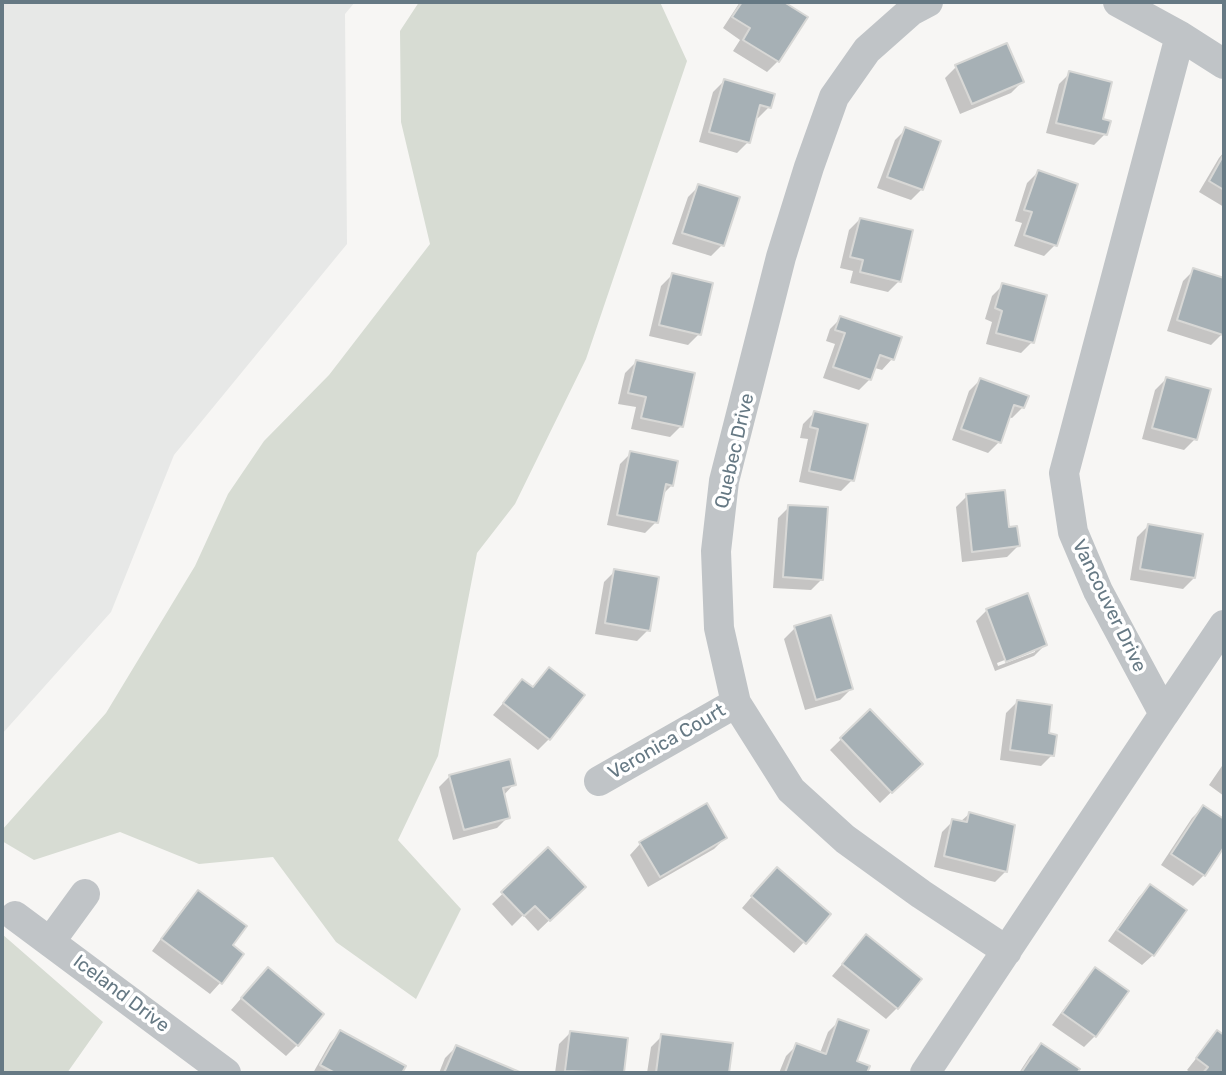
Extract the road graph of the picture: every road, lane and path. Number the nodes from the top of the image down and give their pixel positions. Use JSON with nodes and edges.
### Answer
{"nodes":[{"id":1,"x":928,"y":2,"type":"edge"},
{"id":2,"x":1118,"y":2,"type":"edge"},
{"id":3,"x":1180,"y":36,"type":"junction"},
{"id":4,"x":1224,"y":64,"type":"edge"},
{"id":5,"x":1224,"y":625,"type":"edge"},
{"id":6,"x":736,"y":703,"type":"junction"},
{"id":7,"x":1164,"y":715,"type":"junction"},
{"id":8,"x":599,"y":781,"type":"dead end"},
{"id":9,"x":85,"y":894,"type":"dead end"},
{"id":10,"x":15,"y":916,"type":"dead end"},
{"id":11,"x":50,"y":942,"type":"junction"},
{"id":12,"x":1007,"y":951,"type":"junction"},
{"id":13,"x":226,"y":1073,"type":"edge"},
{"id":14,"x":925,"y":1073,"type":"edge"}],
"edges":[{"from":1,"to":6,"type":"street","name":"Quebec Drive"},
{"from":2,"to":3,"type":"street"},
{"from":3,"to":4,"type":"street"},
{"from":3,"to":7,"type":"street","name":"Vancouver Drive"},
{"from":5,"to":7,"type":"street"},
{"from":6,"to":8,"type":"street","name":"Veronica Court"},
{"from":6,"to":12,"type":"street","name":"Quebec Drive"},
{"from":7,"to":12,"type":"street"},
{"from":9,"to":11,"type":"street"},
{"from":10,"to":11,"type":"street","name":"Iceland Drive"},
{"from":11,"to":13,"type":"street","name":"Iceland Drive"},
{"from":12,"to":14,"type":"street"}]}
